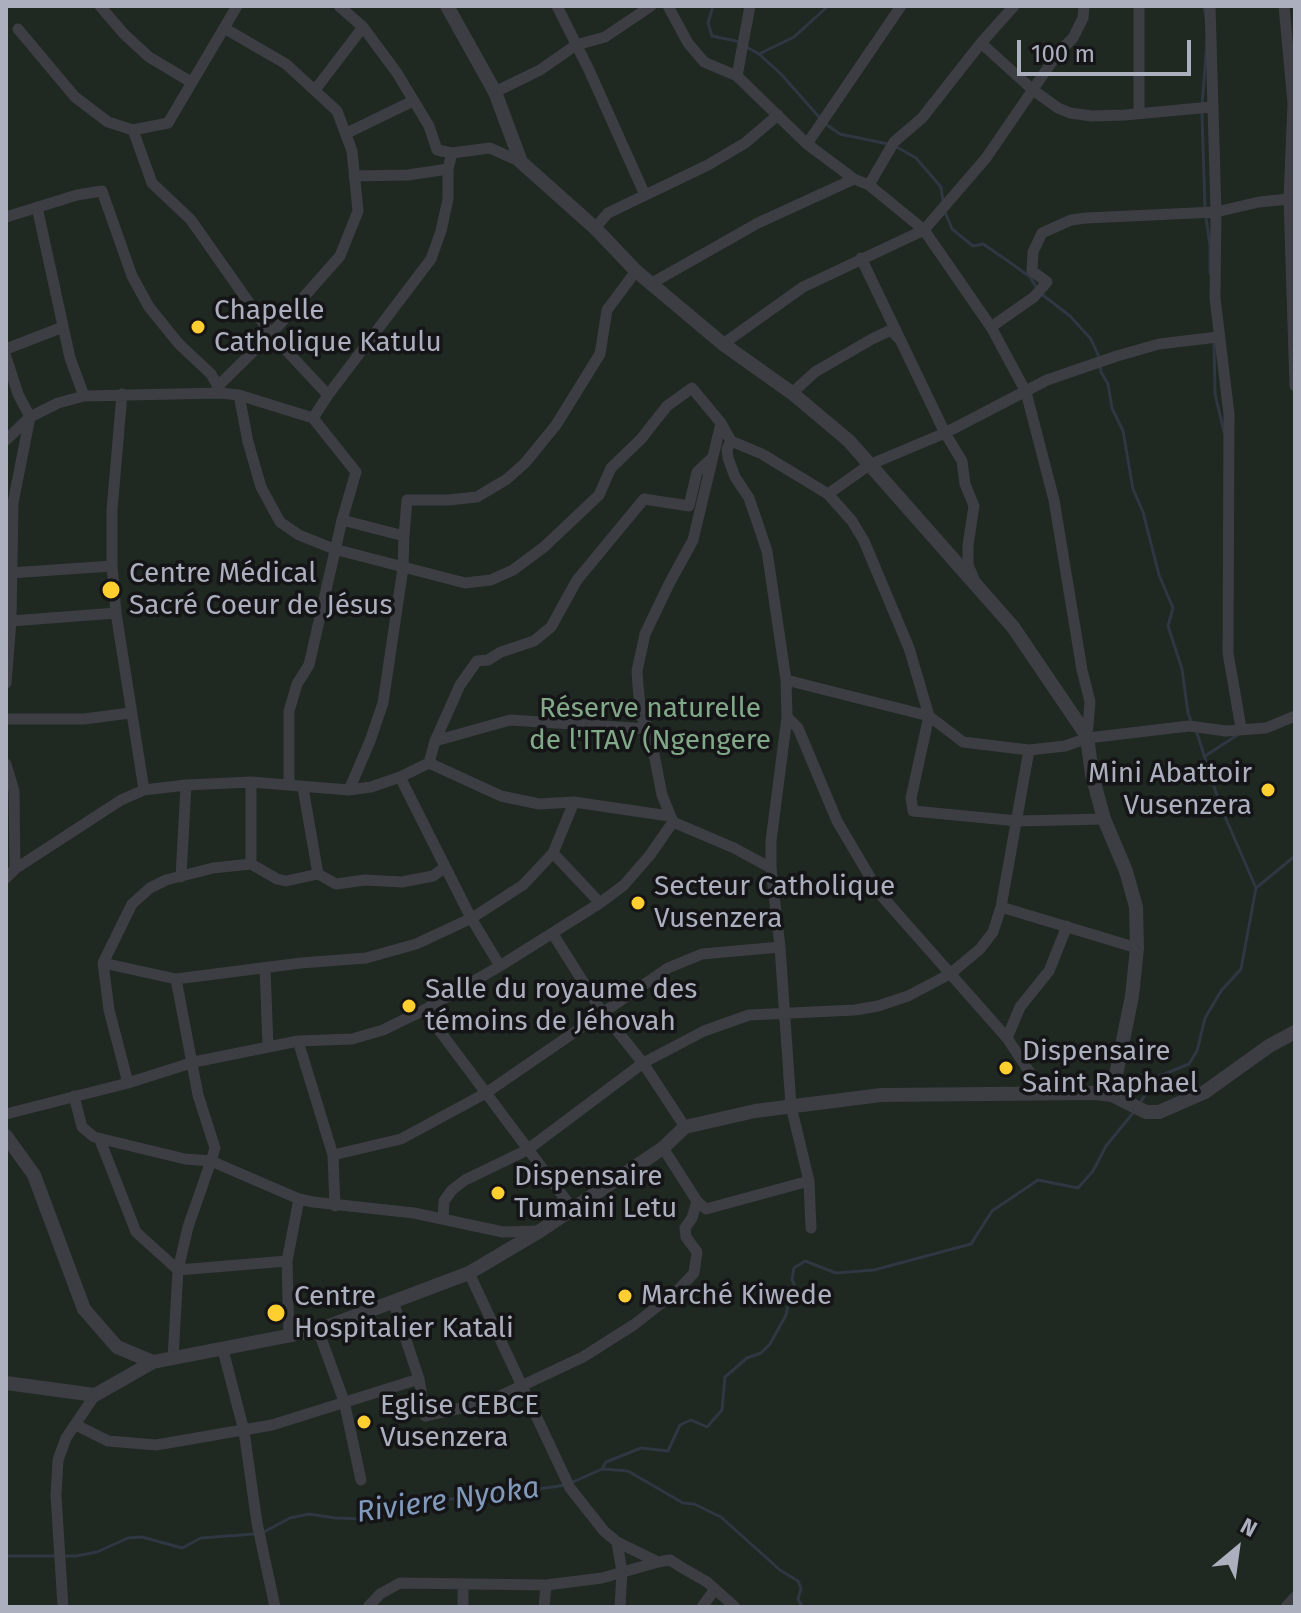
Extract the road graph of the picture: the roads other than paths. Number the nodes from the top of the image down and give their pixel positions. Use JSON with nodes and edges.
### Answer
{"nodes":[{"id":1,"x":100,"y":6,"type":"edge"},
{"id":2,"x":237,"y":6,"type":"edge"},
{"id":3,"x":339,"y":6,"type":"edge"},
{"id":4,"x":447,"y":6,"type":"edge"},
{"id":5,"x":557,"y":6,"type":"edge"},
{"id":6,"x":651,"y":6,"type":"edge"},
{"id":7,"x":668,"y":6,"type":"edge"},
{"id":8,"x":750,"y":6,"type":"edge"},
{"id":9,"x":901,"y":6,"type":"edge"},
{"id":10,"x":1014,"y":6,"type":"edge"},
{"id":11,"x":1084,"y":6,"type":"edge"},
{"id":12,"x":1139,"y":6,"type":"edge"},
{"id":13,"x":1210,"y":6,"type":"edge"},
{"id":14,"x":1284,"y":6,"type":"edge"},
{"id":15,"x":363,"y":27,"type":"junction"},
{"id":16,"x":224,"y":28,"type":"junction"},
{"id":17,"x":18,"y":29,"type":"dead end"},
{"id":18,"x":981,"y":43,"type":"junction"},
{"id":19,"x":576,"y":45,"type":"junction"},
{"id":20,"x":737,"y":76,"type":"junction"},
{"id":21,"x":191,"y":82,"type":"junction"},
{"id":22,"x":315,"y":90,"type":"junction"},
{"id":23,"x":1033,"y":90,"type":"junction"},
{"id":24,"x":495,"y":92,"type":"junction"},
{"id":25,"x":413,"y":101,"type":"junction"},
{"id":26,"x":1205,"y":107,"type":"junction"},
{"id":27,"x":1139,"y":113,"type":"junction"},
{"id":28,"x":778,"y":115,"type":"junction"},
{"id":29,"x":133,"y":130,"type":"junction"},
{"id":30,"x":347,"y":133,"type":"junction"},
{"id":31,"x":807,"y":144,"type":"junction"},
{"id":32,"x":452,"y":153,"type":"junction"},
{"id":33,"x":521,"y":162,"type":"junction"},
{"id":34,"x":448,"y":169,"type":"junction"},
{"id":35,"x":354,"y":176,"type":"junction"},
{"id":36,"x":854,"y":179,"type":"junction"},
{"id":37,"x":869,"y":185,"type":"junction"},
{"id":38,"x":645,"y":195,"type":"junction"},
{"id":39,"x":1289,"y":199,"type":"junction"},
{"id":40,"x":37,"y":207,"type":"junction"},
{"id":41,"x":1216,"y":212,"type":"junction"},
{"id":42,"x":6,"y":217,"type":"edge"},
{"id":43,"x":595,"y":228,"type":"junction"},
{"id":44,"x":924,"y":230,"type":"junction"},
{"id":45,"x":861,"y":258,"type":"junction"},
{"id":46,"x":636,"y":271,"type":"junction"},
{"id":47,"x":652,"y":283,"type":"junction"},
{"id":48,"x":63,"y":327,"type":"junction"},
{"id":49,"x":991,"y":327,"type":"junction"},
{"id":50,"x":1294,"y":333,"type":"edge"},
{"id":51,"x":271,"y":334,"type":"junction"},
{"id":52,"x":1218,"y":337,"type":"junction"},
{"id":53,"x":901,"y":341,"type":"junction"},
{"id":54,"x":723,"y":344,"type":"junction"},
{"id":55,"x":6,"y":349,"type":"edge"},
{"id":56,"x":6,"y":357,"type":"edge"},
{"id":57,"x":1295,"y":386,"type":"edge"},
{"id":58,"x":220,"y":389,"type":"junction"},
{"id":59,"x":1026,"y":392,"type":"junction"},
{"id":60,"x":792,"y":393,"type":"junction"},
{"id":61,"x":122,"y":394,"type":"junction"},
{"id":62,"x":239,"y":395,"type":"junction"},
{"id":63,"x":328,"y":395,"type":"junction"},
{"id":64,"x":84,"y":396,"type":"junction"},
{"id":65,"x":30,"y":417,"type":"junction"},
{"id":66,"x":313,"y":418,"type":"junction"},
{"id":67,"x":721,"y":423,"type":"junction"},
{"id":68,"x":945,"y":433,"type":"junction"},
{"id":69,"x":6,"y":440,"type":"edge"},
{"id":70,"x":731,"y":441,"type":"junction"},
{"id":71,"x":712,"y":458,"type":"junction"},
{"id":72,"x":869,"y":465,"type":"junction"},
{"id":73,"x":828,"y":494,"type":"junction"},
{"id":74,"x":342,"y":520,"type":"junction"},
{"id":75,"x":404,"y":536,"type":"junction"},
{"id":76,"x":334,"y":549,"type":"junction"},
{"id":77,"x":112,"y":566,"type":"junction"},
{"id":78,"x":403,"y":568,"type":"junction"},
{"id":79,"x":10,"y":573,"type":"junction"},
{"id":80,"x":979,"y":586,"type":"junction"},
{"id":81,"x":116,"y":613,"type":"junction"},
{"id":82,"x":11,"y":621,"type":"junction"},
{"id":83,"x":786,"y":680,"type":"junction"},
{"id":84,"x":6,"y":683,"type":"edge"},
{"id":85,"x":130,"y":713,"type":"junction"},
{"id":86,"x":929,"y":716,"type":"junction"},
{"id":87,"x":1295,"y":716,"type":"edge"},
{"id":88,"x":787,"y":717,"type":"junction"},
{"id":89,"x":6,"y":719,"type":"edge"},
{"id":90,"x":1241,"y":728,"type":"junction"},
{"id":91,"x":649,"y":729,"type":"junction"},
{"id":92,"x":1087,"y":737,"type":"junction"},
{"id":93,"x":435,"y":741,"type":"junction"},
{"id":94,"x":1029,"y":750,"type":"junction"},
{"id":95,"x":429,"y":763,"type":"junction"},
{"id":96,"x":6,"y":764,"type":"edge"},
{"id":97,"x":400,"y":777,"type":"junction"},
{"id":98,"x":251,"y":782,"type":"junction"},
{"id":99,"x":186,"y":785,"type":"junction"},
{"id":100,"x":289,"y":785,"type":"junction"},
{"id":101,"x":303,"y":788,"type":"junction"},
{"id":102,"x":144,"y":790,"type":"junction"},
{"id":103,"x":349,"y":790,"type":"junction"},
{"id":104,"x":574,"y":802,"type":"junction"},
{"id":105,"x":671,"y":819,"type":"junction"},
{"id":106,"x":1104,"y":819,"type":"junction"},
{"id":107,"x":1018,"y":821,"type":"junction"},
{"id":108,"x":10,"y":843,"type":"edge"},
{"id":109,"x":553,"y":853,"type":"junction"},
{"id":110,"x":251,"y":864,"type":"junction"},
{"id":111,"x":444,"y":868,"type":"junction"},
{"id":112,"x":771,"y":868,"type":"junction"},
{"id":113,"x":10,"y":873,"type":"edge"},
{"id":114,"x":318,"y":874,"type":"junction"},
{"id":115,"x":181,"y":877,"type":"junction"},
{"id":116,"x":600,"y":903,"type":"junction"},
{"id":117,"x":1001,"y":907,"type":"junction"},
{"id":118,"x":471,"y":918,"type":"junction"},
{"id":119,"x":1067,"y":926,"type":"junction"},
{"id":120,"x":553,"y":934,"type":"junction"},
{"id":121,"x":780,"y":947,"type":"junction"},
{"id":122,"x":1137,"y":948,"type":"junction"},
{"id":123,"x":103,"y":963,"type":"junction"},
{"id":124,"x":500,"y":966,"type":"junction"},
{"id":125,"x":265,"y":968,"type":"junction"},
{"id":126,"x":950,"y":974,"type":"junction"},
{"id":127,"x":176,"y":979,"type":"junction"},
{"id":128,"x":424,"y":1010,"type":"junction"},
{"id":129,"x":602,"y":1012,"type":"junction"},
{"id":130,"x":783,"y":1014,"type":"junction"},
{"id":131,"x":1295,"y":1032,"type":"edge"},
{"id":132,"x":1007,"y":1038,"type":"junction"},
{"id":133,"x":298,"y":1041,"type":"junction"},
{"id":134,"x":268,"y":1046,"type":"junction"},
{"id":135,"x":194,"y":1062,"type":"junction"},
{"id":136,"x":643,"y":1063,"type":"junction"},
{"id":137,"x":128,"y":1083,"type":"junction"},
{"id":138,"x":486,"y":1093,"type":"junction"},
{"id":139,"x":1044,"y":1094,"type":"junction"},
{"id":140,"x":1112,"y":1095,"type":"junction"},
{"id":141,"x":74,"y":1096,"type":"junction"},
{"id":142,"x":791,"y":1106,"type":"junction"},
{"id":143,"x":6,"y":1114,"type":"edge"},
{"id":144,"x":685,"y":1127,"type":"junction"},
{"id":145,"x":6,"y":1136,"type":"edge"},
{"id":146,"x":100,"y":1140,"type":"junction"},
{"id":147,"x":663,"y":1148,"type":"junction"},
{"id":148,"x":527,"y":1150,"type":"junction"},
{"id":149,"x":333,"y":1155,"type":"junction"},
{"id":150,"x":211,"y":1161,"type":"junction"},
{"id":151,"x":809,"y":1181,"type":"junction"},
{"id":152,"x":299,"y":1199,"type":"junction"},
{"id":153,"x":697,"y":1201,"type":"junction"},
{"id":154,"x":335,"y":1206,"type":"junction"},
{"id":155,"x":572,"y":1208,"type":"junction"},
{"id":156,"x":443,"y":1219,"type":"junction"},
{"id":157,"x":811,"y":1228,"type":"dead end"},
{"id":158,"x":540,"y":1231,"type":"junction"},
{"id":159,"x":287,"y":1261,"type":"junction"},
{"id":160,"x":178,"y":1270,"type":"junction"},
{"id":161,"x":469,"y":1273,"type":"junction"},
{"id":162,"x":393,"y":1301,"type":"junction"},
{"id":163,"x":318,"y":1330,"type":"junction"},
{"id":164,"x":289,"y":1337,"type":"junction"},
{"id":165,"x":223,"y":1350,"type":"junction"},
{"id":166,"x":173,"y":1358,"type":"junction"},
{"id":167,"x":153,"y":1362,"type":"junction"},
{"id":168,"x":419,"y":1379,"type":"junction"},
{"id":169,"x":6,"y":1383,"type":"edge"},
{"id":170,"x":524,"y":1386,"type":"junction"},
{"id":171,"x":95,"y":1395,"type":"junction"},
{"id":172,"x":344,"y":1401,"type":"junction"},
{"id":173,"x":76,"y":1425,"type":"junction"},
{"id":174,"x":244,"y":1431,"type":"junction"},
{"id":175,"x":361,"y":1480,"type":"dead end"},
{"id":176,"x":617,"y":1542,"type":"junction"},
{"id":177,"x":658,"y":1562,"type":"junction"},
{"id":178,"x":622,"y":1572,"type":"junction"},
{"id":179,"x":463,"y":1584,"type":"junction"},
{"id":180,"x":546,"y":1585,"type":"junction"},
{"id":181,"x":715,"y":1589,"type":"junction"},
{"id":182,"x":1295,"y":1597,"type":"edge"},
{"id":183,"x":63,"y":1607,"type":"edge"},
{"id":184,"x":275,"y":1607,"type":"edge"},
{"id":185,"x":368,"y":1607,"type":"edge"},
{"id":186,"x":463,"y":1607,"type":"edge"},
{"id":187,"x":544,"y":1607,"type":"edge"},
{"id":188,"x":620,"y":1607,"type":"edge"},
{"id":189,"x":702,"y":1607,"type":"edge"},
{"id":190,"x":735,"y":1607,"type":"edge"},
{"id":191,"x":1286,"y":1607,"type":"edge"}],
"edges":[{"from":1,"to":21,"type":"street"},
{"from":2,"to":16,"type":"street"},
{"from":3,"to":15,"type":"street"},
{"from":4,"to":24,"type":"street"},
{"from":5,"to":19,"type":"street"},
{"from":6,"to":19,"type":"street"},
{"from":7,"to":20,"type":"street"},
{"from":8,"to":20,"type":"street"},
{"from":9,"to":31,"type":"street"},
{"from":10,"to":18,"type":"street"},
{"from":11,"to":23,"type":"street"},
{"from":12,"to":27,"type":"street"},
{"from":13,"to":26,"type":"street"},
{"from":14,"to":39,"type":"street"},
{"from":15,"to":22,"type":"street"},
{"from":15,"to":25,"type":"street"},
{"from":16,"to":21,"type":"street"},
{"from":16,"to":22,"type":"street"},
{"from":17,"to":29,"type":"street"},
{"from":18,"to":23,"type":"street"},
{"from":18,"to":37,"type":"street"},
{"from":19,"to":24,"type":"street"},
{"from":19,"to":38,"type":"street"},
{"from":20,"to":28,"type":"street"},
{"from":21,"to":29,"type":"street"},
{"from":22,"to":30,"type":"street"},
{"from":23,"to":27,"type":"street"},
{"from":23,"to":44,"type":"street"},
{"from":24,"to":33,"type":"street"},
{"from":25,"to":30,"type":"street"},
{"from":25,"to":32,"type":"street"},
{"from":26,"to":27,"type":"street"},
{"from":26,"to":41,"type":"street"},
{"from":28,"to":31,"type":"street"},
{"from":28,"to":38,"type":"street"},
{"from":29,"to":51,"type":"street"},
{"from":30,"to":35,"type":"street"},
{"from":31,"to":36,"type":"street"},
{"from":32,"to":33,"type":"street"},
{"from":32,"to":34,"type":"street"},
{"from":33,"to":43,"type":"street"},
{"from":34,"to":35,"type":"street"},
{"from":34,"to":63,"type":"street"},
{"from":35,"to":51,"type":"street"},
{"from":36,"to":37,"type":"street"},
{"from":36,"to":47,"type":"street"},
{"from":37,"to":44,"type":"street"},
{"from":38,"to":43,"type":"street"},
{"from":39,"to":41,"type":"street"},
{"from":39,"to":50,"type":"street"},
{"from":40,"to":42,"type":"street"},
{"from":40,"to":48,"type":"street"},
{"from":40,"to":58,"type":"street"},
{"from":41,"to":49,"type":"street"},
{"from":41,"to":52,"type":"street"},
{"from":43,"to":46,"type":"street"},
{"from":44,"to":45,"type":"street"},
{"from":44,"to":49,"type":"street"},
{"from":45,"to":53,"type":"street"},
{"from":45,"to":54,"type":"street"},
{"from":46,"to":47,"type":"street"},
{"from":46,"to":75,"type":"street"},
{"from":47,"to":54,"type":"street"},
{"from":48,"to":55,"type":"street"},
{"from":48,"to":64,"type":"street"},
{"from":49,"to":59,"type":"street"},
{"from":50,"to":57,"type":"street"},
{"from":51,"to":58,"type":"street"},
{"from":51,"to":63,"type":"street"},
{"from":52,"to":59,"type":"street"},
{"from":52,"to":90,"type":"street"},
{"from":53,"to":60,"type":"street"},
{"from":53,"to":68,"type":"street"},
{"from":54,"to":60,"type":"street"},
{"from":56,"to":65,"type":"street"},
{"from":58,"to":61,"type":"street"},
{"from":58,"to":62,"type":"street"},
{"from":59,"to":68,"type":"street"},
{"from":59,"to":92,"type":"street"},
{"from":60,"to":72,"type":"street"},
{"from":61,"to":64,"type":"street"},
{"from":61,"to":77,"type":"street"},
{"from":62,"to":66,"type":"street"},
{"from":62,"to":76,"type":"street"},
{"from":63,"to":66,"type":"street"},
{"from":64,"to":65,"type":"street"},
{"from":65,"to":69,"type":"street"},
{"from":65,"to":79,"type":"street"},
{"from":66,"to":74,"type":"street"},
{"from":67,"to":70,"type":"street"},
{"from":67,"to":71,"type":"street"},
{"from":67,"to":78,"type":"street"},
{"from":68,"to":72,"type":"street"},
{"from":68,"to":80,"type":"street"},
{"from":70,"to":73,"type":"street"},
{"from":70,"to":83,"type":"street"},
{"from":71,"to":91,"type":"street"},
{"from":71,"to":93,"type":"street"},
{"from":72,"to":73,"type":"street"},
{"from":72,"to":80,"type":"street"},
{"from":73,"to":86,"type":"street"},
{"from":74,"to":75,"type":"street"},
{"from":74,"to":76,"type":"street"},
{"from":75,"to":78,"type":"street"},
{"from":76,"to":78,"type":"street"},
{"from":76,"to":100,"type":"street"},
{"from":77,"to":79,"type":"street"},
{"from":77,"to":81,"type":"street"},
{"from":78,"to":103,"type":"street"},
{"from":79,"to":82,"type":"street"},
{"from":80,"to":92,"type":"street"},
{"from":81,"to":82,"type":"street"},
{"from":81,"to":85,"type":"street"},
{"from":82,"to":84,"type":"street"},
{"from":83,"to":86,"type":"street"},
{"from":83,"to":88,"type":"street"},
{"from":85,"to":89,"type":"street"},
{"from":85,"to":102,"type":"street"},
{"from":86,"to":94,"type":"street"},
{"from":86,"to":107,"type":"street"},
{"from":87,"to":90,"type":"street"},
{"from":88,"to":112,"type":"street"},
{"from":88,"to":126,"type":"street"},
{"from":90,"to":92,"type":"street"},
{"from":91,"to":93,"type":"street"},
{"from":91,"to":105,"type":"street"},
{"from":92,"to":94,"type":"street"},
{"from":92,"to":106,"type":"street"},
{"from":93,"to":95,"type":"street"},
{"from":94,"to":107,"type":"street"},
{"from":95,"to":97,"type":"street"},
{"from":95,"to":104,"type":"street"},
{"from":96,"to":108,"type":"street"},
{"from":97,"to":103,"type":"street"},
{"from":97,"to":111,"type":"street"},
{"from":98,"to":99,"type":"street"},
{"from":98,"to":100,"type":"street"},
{"from":98,"to":110,"type":"street"},
{"from":99,"to":102,"type":"street"},
{"from":99,"to":115,"type":"street"},
{"from":100,"to":101,"type":"street"},
{"from":101,"to":103,"type":"street"},
{"from":101,"to":114,"type":"street"},
{"from":102,"to":113,"type":"street"},
{"from":104,"to":105,"type":"street"},
{"from":104,"to":109,"type":"street"},
{"from":105,"to":112,"type":"street"},
{"from":105,"to":116,"type":"street"},
{"from":106,"to":107,"type":"street"},
{"from":106,"to":122,"type":"street"},
{"from":107,"to":117,"type":"street"},
{"from":108,"to":113,"type":"street"},
{"from":109,"to":116,"type":"street"},
{"from":109,"to":118,"type":"street"},
{"from":110,"to":114,"type":"street"},
{"from":110,"to":115,"type":"street"},
{"from":111,"to":114,"type":"street"},
{"from":111,"to":118,"type":"street"},
{"from":112,"to":121,"type":"street"},
{"from":115,"to":123,"type":"street"},
{"from":116,"to":120,"type":"street"},
{"from":117,"to":119,"type":"street"},
{"from":117,"to":126,"type":"street"},
{"from":118,"to":124,"type":"street"},
{"from":118,"to":125,"type":"street"},
{"from":119,"to":122,"type":"street"},
{"from":119,"to":132,"type":"street"},
{"from":120,"to":124,"type":"street"},
{"from":120,"to":129,"type":"street"},
{"from":121,"to":129,"type":"street"},
{"from":121,"to":130,"type":"street"},
{"from":122,"to":140,"type":"street"},
{"from":123,"to":127,"type":"street"},
{"from":123,"to":137,"type":"street"},
{"from":124,"to":128,"type":"street"},
{"from":125,"to":127,"type":"street"},
{"from":125,"to":134,"type":"street"},
{"from":126,"to":130,"type":"street"},
{"from":126,"to":132,"type":"street"},
{"from":127,"to":135,"type":"street"},
{"from":128,"to":133,"type":"street"},
{"from":128,"to":138,"type":"street"},
{"from":129,"to":136,"type":"street"},
{"from":129,"to":138,"type":"street"},
{"from":130,"to":136,"type":"street"},
{"from":130,"to":142,"type":"street"},
{"from":131,"to":140,"type":"street"},
{"from":132,"to":139,"type":"street"},
{"from":133,"to":134,"type":"street"},
{"from":133,"to":149,"type":"street"},
{"from":134,"to":135,"type":"street"},
{"from":135,"to":137,"type":"street"},
{"from":135,"to":150,"type":"street"},
{"from":136,"to":144,"type":"street"},
{"from":136,"to":148,"type":"street"},
{"from":137,"to":141,"type":"street"},
{"from":138,"to":148,"type":"street"},
{"from":138,"to":149,"type":"street"},
{"from":139,"to":140,"type":"street"},
{"from":139,"to":142,"type":"street"},
{"from":141,"to":143,"type":"street"},
{"from":141,"to":146,"type":"street"},
{"from":142,"to":144,"type":"street"},
{"from":142,"to":151,"type":"street"},
{"from":144,"to":147,"type":"street"},
{"from":145,"to":167,"type":"street"},
{"from":146,"to":150,"type":"street"},
{"from":146,"to":160,"type":"street"},
{"from":147,"to":153,"type":"street"},
{"from":147,"to":155,"type":"street"},
{"from":148,"to":155,"type":"street"},
{"from":148,"to":156,"type":"street"},
{"from":149,"to":154,"type":"street"},
{"from":150,"to":152,"type":"street"},
{"from":150,"to":160,"type":"street"},
{"from":151,"to":153,"type":"street"},
{"from":151,"to":157,"type":"street"},
{"from":152,"to":154,"type":"street"},
{"from":152,"to":159,"type":"street"},
{"from":153,"to":170,"type":"street"},
{"from":154,"to":156,"type":"street"},
{"from":155,"to":158,"type":"street"},
{"from":156,"to":158,"type":"street"},
{"from":158,"to":161,"type":"street"},
{"from":159,"to":160,"type":"street"},
{"from":159,"to":164,"type":"street"},
{"from":160,"to":166,"type":"street"},
{"from":161,"to":162,"type":"street"},
{"from":161,"to":170,"type":"street"},
{"from":162,"to":163,"type":"street"},
{"from":162,"to":168,"type":"street"},
{"from":163,"to":164,"type":"street"},
{"from":163,"to":172,"type":"street"},
{"from":164,"to":165,"type":"street"},
{"from":165,"to":166,"type":"street"},
{"from":165,"to":174,"type":"street"},
{"from":166,"to":167,"type":"street"},
{"from":167,"to":171,"type":"street"},
{"from":168,"to":170,"type":"street"},
{"from":168,"to":172,"type":"street"},
{"from":169,"to":171,"type":"street"},
{"from":170,"to":176,"type":"street"},
{"from":171,"to":173,"type":"street"},
{"from":172,"to":174,"type":"street"},
{"from":172,"to":175,"type":"street"},
{"from":173,"to":174,"type":"street"},
{"from":173,"to":183,"type":"street"},
{"from":174,"to":184,"type":"street"},
{"from":176,"to":177,"type":"street"},
{"from":176,"to":178,"type":"street"},
{"from":177,"to":178,"type":"street"},
{"from":177,"to":181,"type":"street"},
{"from":178,"to":180,"type":"street"},
{"from":178,"to":188,"type":"street"},
{"from":179,"to":180,"type":"street"},
{"from":179,"to":185,"type":"street"},
{"from":179,"to":186,"type":"street"},
{"from":180,"to":187,"type":"street"},
{"from":181,"to":189,"type":"street"},
{"from":181,"to":190,"type":"street"},
{"from":182,"to":191,"type":"street"}]}
